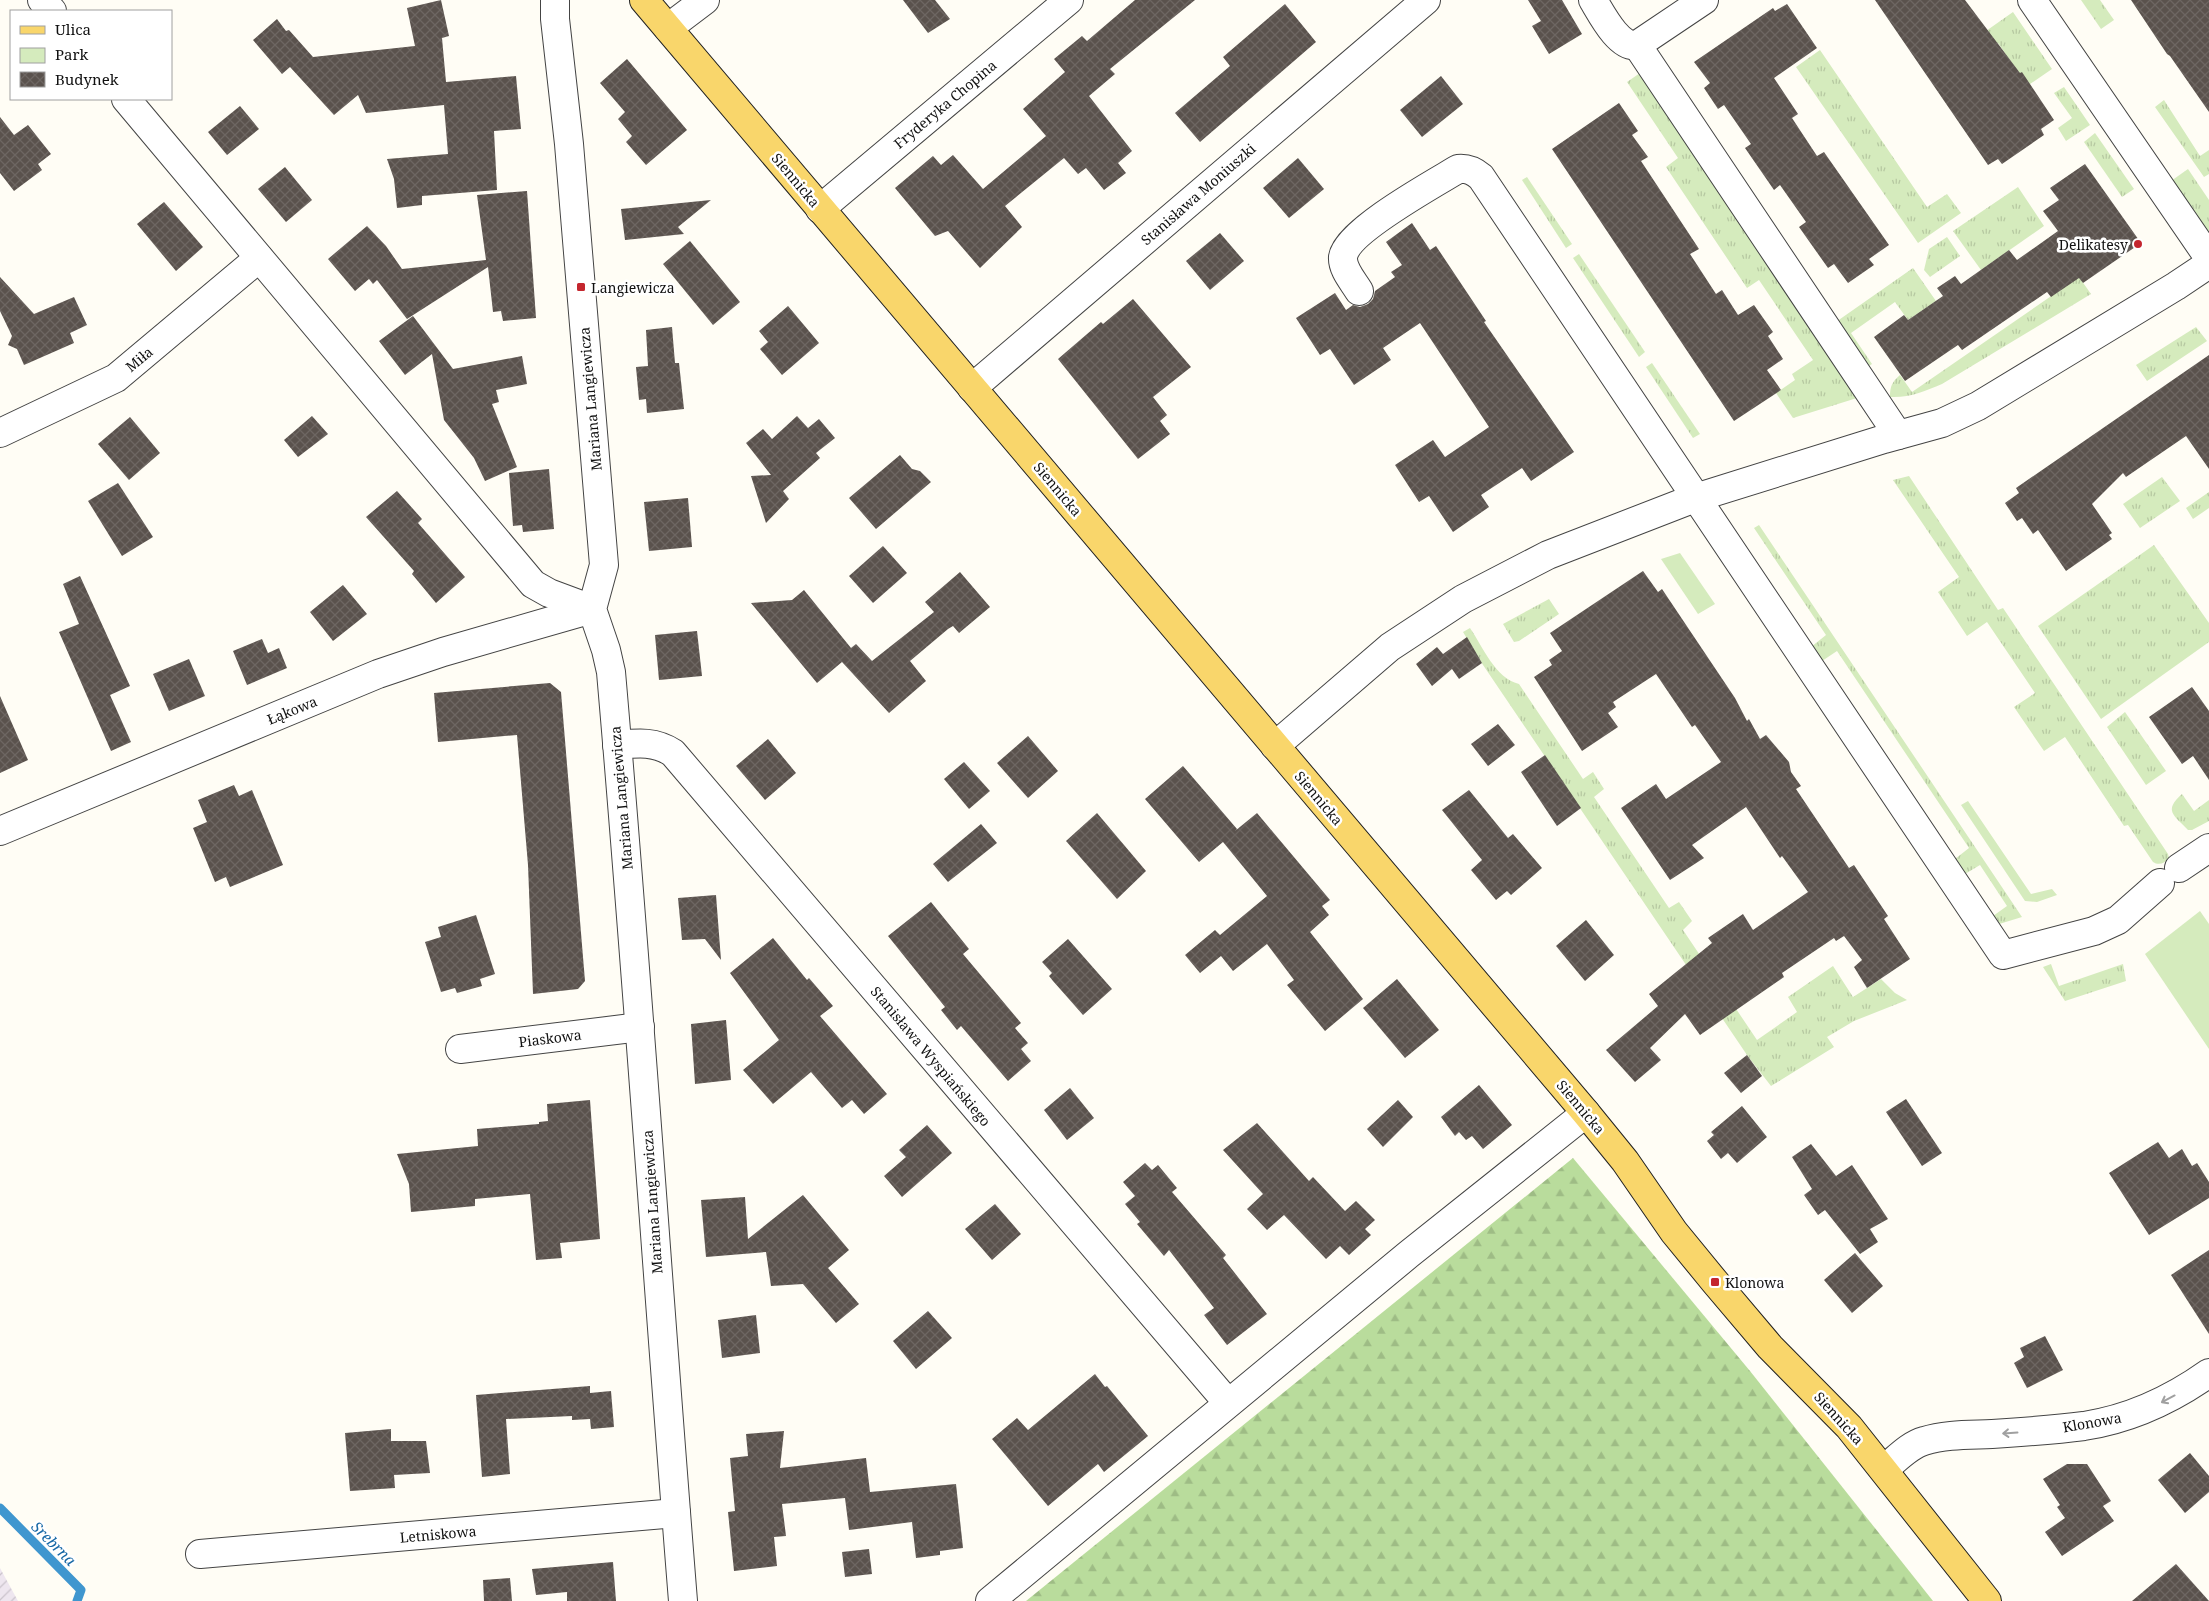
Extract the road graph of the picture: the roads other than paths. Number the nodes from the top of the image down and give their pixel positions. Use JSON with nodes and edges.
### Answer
{"nodes":[{"id":1,"x":42,"y":0,"type":"edge"},
{"id":2,"x":555,"y":0,"type":"edge"},
{"id":3,"x":644,"y":0,"type":"edge"},
{"id":4,"x":705,"y":0,"type":"edge"},
{"id":5,"x":1070,"y":0,"type":"edge"},
{"id":6,"x":1426,"y":0,"type":"edge"},
{"id":7,"x":1593,"y":0,"type":"edge"},
{"id":8,"x":1704,"y":0,"type":"edge"},
{"id":9,"x":2032,"y":0,"type":"edge"},
{"id":10,"x":51,"y":10,"type":"edge"},
{"id":11,"x":668,"y":28,"type":"junction"},
{"id":12,"x":1637,"y":45,"type":"junction"},
{"id":13,"x":127,"y":100,"type":"edge"},
{"id":14,"x":820,"y":209,"type":"junction"},
{"id":15,"x":260,"y":258,"type":"junction"},
{"id":16,"x":2209,"y":258,"type":"edge"},
{"id":17,"x":2209,"y":264,"type":"edge"},
{"id":18,"x":1359,"y":291,"type":"dead end"},
{"id":19,"x":972,"y":388,"type":"junction"},
{"id":20,"x":0,"y":433,"type":"edge"},
{"id":21,"x":1898,"y":435,"type":"junction"},
{"id":22,"x":1695,"y":498,"type":"junction"},
{"id":23,"x":592,"y":609,"type":"junction"},
{"id":24,"x":617,"y":745,"type":"junction"},
{"id":25,"x":1275,"y":746,"type":"junction"},
{"id":26,"x":0,"y":831,"type":"edge"},
{"id":27,"x":2209,"y":848,"type":"edge"},
{"id":28,"x":640,"y":1027,"type":"junction"},
{"id":29,"x":460,"y":1049,"type":"dead end"},
{"id":30,"x":1586,"y":1113,"type":"junction"},
{"id":31,"x":2209,"y":1373,"type":"edge"},
{"id":32,"x":1228,"y":1403,"type":"junction"},
{"id":33,"x":1884,"y":1469,"type":"junction"},
{"id":34,"x":676,"y":1513,"type":"junction"},
{"id":35,"x":200,"y":1554,"type":"dead end"},
{"id":36,"x":682,"y":1601,"type":"edge"},
{"id":37,"x":990,"y":1601,"type":"edge"},
{"id":38,"x":1987,"y":1601,"type":"edge"}],
"edges":[{"from":1,"to":10,"type":"street"},
{"from":2,"to":23,"type":"street","name":"Mariana Langiewicza"},
{"from":3,"to":11,"type":"main road","name":"Siennicka"},
{"from":4,"to":11,"type":"street"},
{"from":5,"to":14,"type":"street","name":"Fryderyka Chopina"},
{"from":6,"to":19,"type":"street","name":"Stanisława Moniuszki"},
{"from":7,"to":12,"type":"street"},
{"from":8,"to":12,"type":"street"},
{"from":9,"to":16,"type":"street"},
{"from":11,"to":14,"type":"main road","name":"Siennicka"},
{"from":12,"to":21,"type":"street"},
{"from":13,"to":15,"type":"street"},
{"from":14,"to":19,"type":"main road","name":"Siennicka"},
{"from":15,"to":20,"type":"street","name":"Miła"},
{"from":15,"to":23,"type":"street"},
{"from":17,"to":21,"type":"street"},
{"from":18,"to":22,"type":"street"},
{"from":19,"to":25,"type":"main road","name":"Siennicka"},
{"from":21,"to":22,"type":"street"},
{"from":22,"to":25,"type":"street"},
{"from":22,"to":27,"type":"street"},
{"from":23,"to":24,"type":"street","name":"Mariana Langiewicza"},
{"from":23,"to":26,"type":"street","name":"Łąkowa"},
{"from":24,"to":28,"type":"street","name":"Mariana Langiewicza"},
{"from":24,"to":32,"type":"street","name":"Stanisława Wyspiańskiego"},
{"from":25,"to":30,"type":"main road","name":"Siennicka"},
{"from":28,"to":29,"type":"street","name":"Piaskowa"},
{"from":28,"to":34,"type":"street","name":"Mariana Langiewicza"},
{"from":30,"to":32,"type":"street"},
{"from":30,"to":33,"type":"main road","name":"Siennicka"},
{"from":31,"to":33,"type":"street","name":"Klonowa","one_way":true},
{"from":32,"to":37,"type":"street"},
{"from":33,"to":38,"type":"main road","name":"Siennicka"},
{"from":34,"to":35,"type":"street","name":"Letniskowa"},
{"from":34,"to":36,"type":"street","name":"Mariana Langiewicza"}]}
